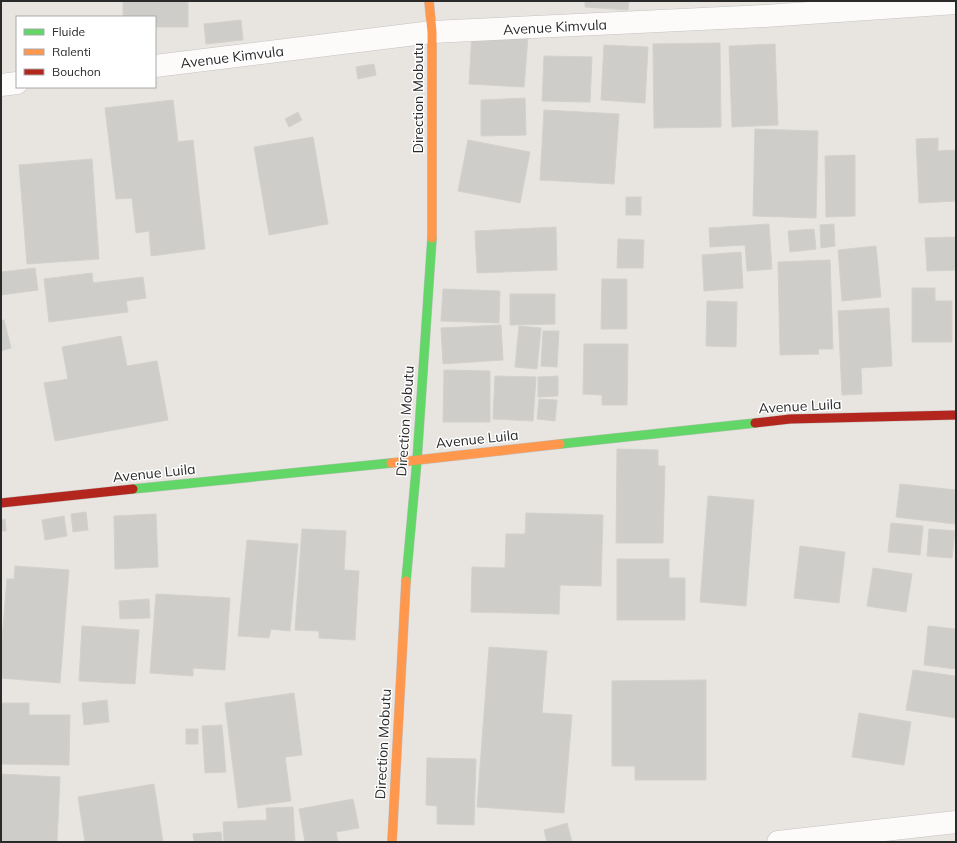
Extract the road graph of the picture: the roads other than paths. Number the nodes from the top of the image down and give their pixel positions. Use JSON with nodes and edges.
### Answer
{"nodes":[{"id":1,"x":429,"y":1,"type":"edge"},
{"id":2,"x":956,"y":3,"type":"edge"},
{"id":3,"x":432,"y":32,"type":"junction"},
{"id":4,"x":156,"y":66,"type":"edge"},
{"id":5,"x":16,"y":83,"type":"edge"},
{"id":6,"x":1,"y":85,"type":"edge"},
{"id":7,"x":956,"y":415,"type":"edge"},
{"id":8,"x":417,"y":460,"type":"junction"},
{"id":9,"x":1,"y":503,"type":"edge"},
{"id":10,"x":956,"y":822,"type":"edge"},
{"id":11,"x":392,"y":842,"type":"edge"},
{"id":12,"x":778,"y":842,"type":"edge"}],
"edges":[{"from":1,"to":3,"type":"street","name":"Direction Mobutu"},
{"from":2,"to":3,"type":"street","name":"Avenue Kimvula"},
{"from":3,"to":4,"type":"street","name":"Avenue Kimvula"},
{"from":3,"to":8,"type":"street","name":"Direction Mobutu"},
{"from":5,"to":6,"type":"street"},
{"from":7,"to":8,"type":"street","name":"Avenue Luila"},
{"from":8,"to":9,"type":"street","name":"Avenue Luila"},
{"from":8,"to":11,"type":"street","name":"Direction Mobutu"},
{"from":10,"to":12,"type":"street"}]}
